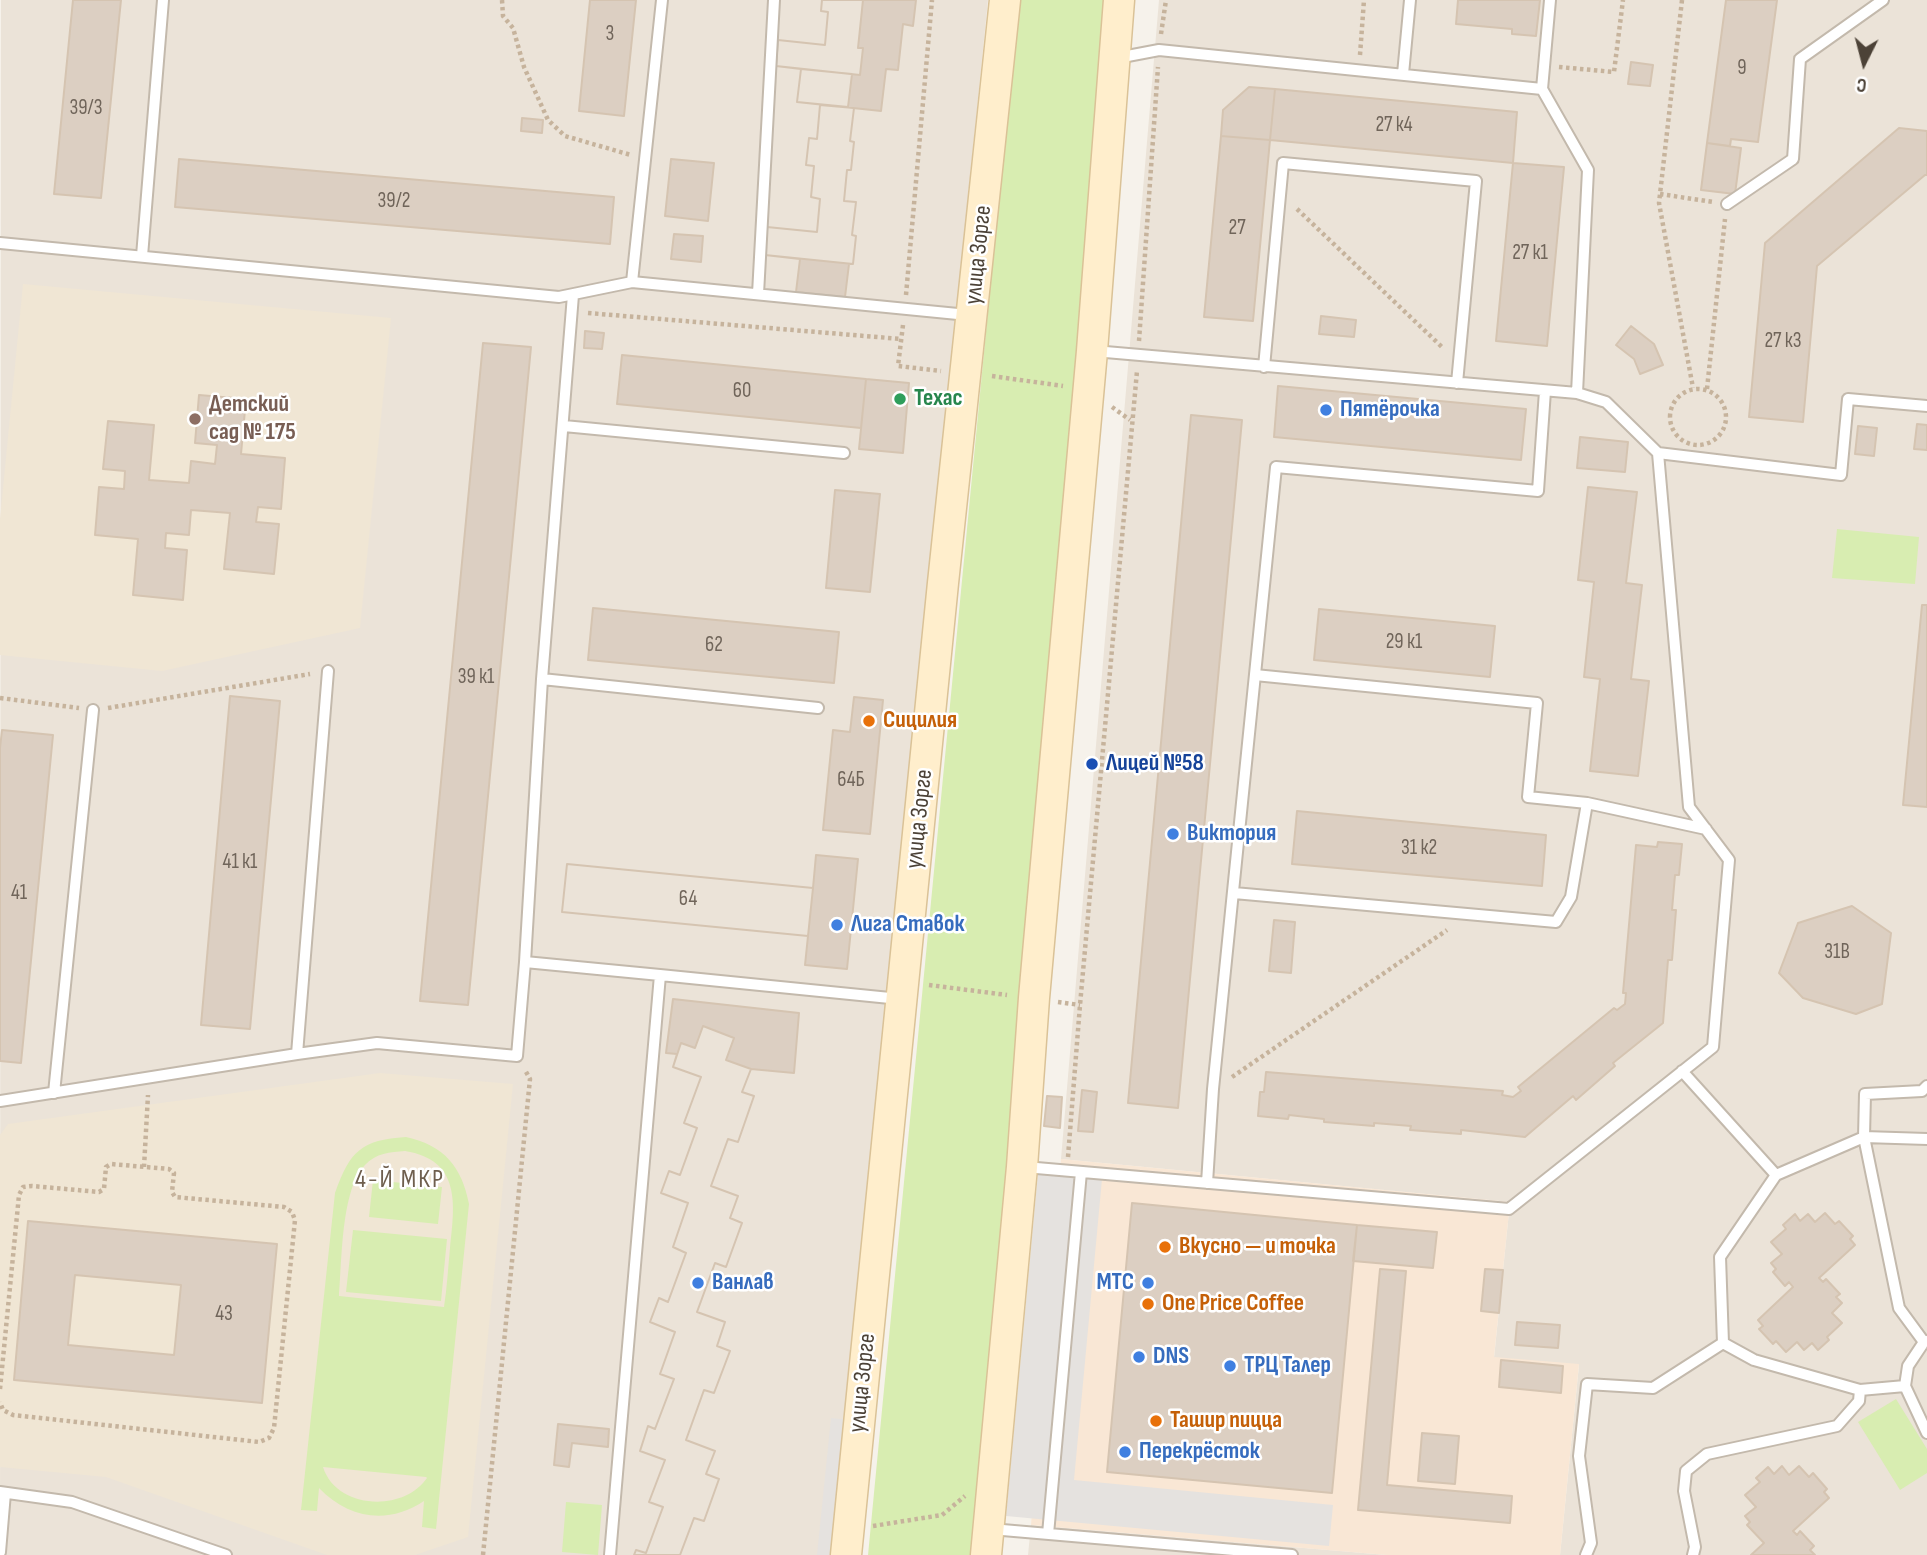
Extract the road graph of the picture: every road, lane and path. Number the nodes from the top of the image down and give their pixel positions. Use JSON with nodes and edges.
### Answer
{"nodes":[{"id":1,"x":163,"y":0,"type":"edge"},
{"id":2,"x":502,"y":0,"type":"edge"},
{"id":3,"x":662,"y":0,"type":"edge"},
{"id":4,"x":774,"y":0,"type":"edge"},
{"id":5,"x":933,"y":0,"type":"edge"},
{"id":6,"x":1005,"y":0,"type":"edge"},
{"id":7,"x":1119,"y":0,"type":"edge"},
{"id":8,"x":1166,"y":0,"type":"edge"},
{"id":9,"x":1364,"y":0,"type":"edge"},
{"id":10,"x":1410,"y":0,"type":"edge"},
{"id":11,"x":1550,"y":0,"type":"edge"},
{"id":12,"x":1623,"y":0,"type":"edge"},
{"id":13,"x":1682,"y":0,"type":"edge"},
{"id":14,"x":1883,"y":0,"type":"edge"},
{"id":15,"x":1159,"y":50,"type":"junction"},
{"id":16,"x":1114,"y":58,"type":"junction"},
{"id":17,"x":1544,"y":65,"type":"junction"},
{"id":18,"x":1359,"y":70,"type":"junction"},
{"id":19,"x":1403,"y":74,"type":"junction"},
{"id":20,"x":1542,"y":89,"type":"junction"},
{"id":21,"x":645,"y":159,"type":"junction"},
{"id":22,"x":1280,"y":194,"type":"junction"},
{"id":23,"x":1660,"y":194,"type":"junction"},
{"id":24,"x":1727,"y":204,"type":"junction"},
{"id":25,"x":0,"y":243,"type":"edge"},
{"id":26,"x":142,"y":256,"type":"junction"},
{"id":27,"x":632,"y":282,"type":"junction"},
{"id":28,"x":758,"y":294,"type":"junction"},
{"id":29,"x":573,"y":295,"type":"junction"},
{"id":30,"x":905,"y":309,"type":"junction"},
{"id":31,"x":972,"y":315,"type":"junction"},
{"id":32,"x":1092,"y":351,"type":"junction"},
{"id":33,"x":1138,"y":356,"type":"junction"},
{"id":34,"x":1459,"y":363,"type":"junction"},
{"id":35,"x":1264,"y":367,"type":"junction"},
{"id":36,"x":953,"y":372,"type":"dead end"},
{"id":37,"x":982,"y":375,"type":"dead end"},
{"id":38,"x":1457,"y":383,"type":"junction"},
{"id":39,"x":1074,"y":387,"type":"dead end"},
{"id":40,"x":1693,"y":388,"type":"junction"},
{"id":41,"x":1707,"y":389,"type":"junction"},
{"id":42,"x":1545,"y":391,"type":"junction"},
{"id":43,"x":1577,"y":393,"type":"junction"},
{"id":44,"x":1110,"y":405,"type":"dead end"},
{"id":45,"x":1927,"y":406,"type":"edge"},
{"id":46,"x":1131,"y":421,"type":"junction"},
{"id":47,"x":564,"y":426,"type":"junction"},
{"id":48,"x":844,"y":453,"type":"dead end"},
{"id":49,"x":1658,"y":453,"type":"junction"},
{"id":50,"x":327,"y":671,"type":"joint"},
{"id":51,"x":1255,"y":675,"type":"junction"},
{"id":52,"x":542,"y":679,"type":"junction"},
{"id":53,"x":0,"y":698,"type":"edge"},
{"id":54,"x":818,"y":708,"type":"dead end"},
{"id":55,"x":93,"y":710,"type":"junction"},
{"id":56,"x":1587,"y":803,"type":"junction"},
{"id":57,"x":1706,"y":829,"type":"junction"},
{"id":58,"x":1234,"y":893,"type":"junction"},
{"id":59,"x":1471,"y":914,"type":"junction"},
{"id":60,"x":525,"y":962,"type":"junction"},
{"id":61,"x":660,"y":975,"type":"junction"},
{"id":62,"x":903,"y":991,"type":"junction"},
{"id":63,"x":1034,"y":998,"type":"junction"},
{"id":64,"x":1080,"y":1005,"type":"junction"},
{"id":65,"x":297,"y":1054,"type":"junction"},
{"id":66,"x":517,"y":1056,"type":"junction"},
{"id":67,"x":1682,"y":1071,"type":"junction"},
{"id":68,"x":149,"y":1077,"type":"junction"},
{"id":69,"x":1927,"y":1086,"type":"edge"},
{"id":70,"x":1213,"y":1089,"type":"junction"},
{"id":71,"x":54,"y":1093,"type":"junction"},
{"id":72,"x":0,"y":1101,"type":"edge"},
{"id":73,"x":1864,"y":1137,"type":"junction"},
{"id":74,"x":1927,"y":1139,"type":"edge"},
{"id":75,"x":144,"y":1167,"type":"junction"},
{"id":76,"x":1023,"y":1167,"type":"junction"},
{"id":77,"x":1067,"y":1171,"type":"junction"},
{"id":78,"x":1081,"y":1172,"type":"junction"},
{"id":79,"x":1776,"y":1175,"type":"junction"},
{"id":80,"x":1207,"y":1183,"type":"junction"},
{"id":81,"x":1925,"y":1342,"type":"edge"},
{"id":82,"x":1723,"y":1343,"type":"junction"},
{"id":83,"x":1905,"y":1386,"type":"junction"},
{"id":84,"x":0,"y":1389,"type":"edge"},
{"id":85,"x":1860,"y":1390,"type":"junction"},
{"id":86,"x":0,"y":1402,"type":"edge"},
{"id":87,"x":1927,"y":1433,"type":"edge"},
{"id":88,"x":3,"y":1493,"type":"edge"},
{"id":89,"x":991,"y":1498,"type":"junction"},
{"id":90,"x":1048,"y":1534,"type":"junction"},
{"id":91,"x":987,"y":1542,"type":"edge"},
{"id":92,"x":847,"y":1543,"type":"edge"},
{"id":93,"x":0,"y":1552,"type":"edge"},
{"id":94,"x":226,"y":1555,"type":"edge"},
{"id":95,"x":483,"y":1555,"type":"edge"},
{"id":96,"x":610,"y":1555,"type":"edge"},
{"id":97,"x":1292,"y":1555,"type":"edge"},
{"id":98,"x":1586,"y":1555,"type":"edge"},
{"id":99,"x":1693,"y":1555,"type":"edge"}],
"edges":[{"from":1,"to":26,"type":"lane"},
{"from":2,"to":21,"type":"path"},
{"from":3,"to":21,"type":"lane"},
{"from":4,"to":28,"type":"lane"},
{"from":5,"to":30,"type":"path"},
{"from":6,"to":31,"type":"main road","name":"улица Зорге"},
{"from":7,"to":16,"type":"main road"},
{"from":8,"to":15,"type":"path"},
{"from":9,"to":18,"type":"path"},
{"from":10,"to":19,"type":"lane"},
{"from":11,"to":17,"type":"lane"},
{"from":12,"to":17,"type":"path"},
{"from":13,"to":23,"type":"path"},
{"from":14,"to":24,"type":"lane"},
{"from":15,"to":16,"type":"lane"},
{"from":15,"to":18,"type":"lane"},
{"from":15,"to":33,"type":"path"},
{"from":16,"to":32,"type":"main road"},
{"from":17,"to":20,"type":"lane"},
{"from":18,"to":19,"type":"lane"},
{"from":19,"to":20,"type":"lane"},
{"from":20,"to":43,"type":"lane"},
{"from":21,"to":27,"type":"lane"},
{"from":22,"to":34,"type":"path"},
{"from":22,"to":34,"type":"lane"},
{"from":22,"to":35,"type":"lane"},
{"from":23,"to":24,"type":"path"},
{"from":23,"to":40,"type":"path"},
{"from":24,"to":41,"type":"path"},
{"from":25,"to":26,"type":"lane"},
{"from":26,"to":29,"type":"lane"},
{"from":27,"to":28,"type":"lane"},
{"from":27,"to":29,"type":"lane"},
{"from":28,"to":30,"type":"lane"},
{"from":29,"to":47,"type":"lane"},
{"from":30,"to":31,"type":"lane"},
{"from":30,"to":36,"type":"path"},
{"from":31,"to":62,"type":"main road","name":"улица Зорге"},
{"from":32,"to":33,"type":"lane"},
{"from":32,"to":63,"type":"main road"},
{"from":33,"to":35,"type":"lane"},
{"from":33,"to":46,"type":"path"},
{"from":34,"to":38,"type":"lane"},
{"from":35,"to":38,"type":"lane"},
{"from":37,"to":39,"type":"path"},
{"from":38,"to":42,"type":"lane"},
{"from":40,"to":41,"type":"path"},
{"from":40,"to":41,"type":"path"},
{"from":42,"to":43,"type":"lane"},
{"from":42,"to":51,"type":"lane"},
{"from":43,"to":49,"type":"lane"},
{"from":44,"to":46,"type":"path"},
{"from":45,"to":49,"type":"lane"},
{"from":46,"to":64,"type":"path"},
{"from":47,"to":48,"type":"lane"},
{"from":47,"to":52,"type":"lane"},
{"from":49,"to":57,"type":"lane"},
{"from":50,"to":55,"type":"path"},
{"from":50,"to":65,"type":"lane"},
{"from":51,"to":56,"type":"lane"},
{"from":51,"to":58,"type":"lane"},
{"from":52,"to":54,"type":"lane"},
{"from":52,"to":60,"type":"lane"},
{"from":53,"to":55,"type":"path"},
{"from":55,"to":71,"type":"lane"},
{"from":56,"to":57,"type":"lane"},
{"from":56,"to":59,"type":"lane"},
{"from":57,"to":67,"type":"lane"},
{"from":58,"to":59,"type":"lane"},
{"from":58,"to":70,"type":"lane"},
{"from":59,"to":70,"type":"path"},
{"from":60,"to":61,"type":"lane"},
{"from":60,"to":66,"type":"lane"},
{"from":61,"to":62,"type":"lane"},
{"from":61,"to":96,"type":"lane"},
{"from":62,"to":63,"type":"path"},
{"from":62,"to":92,"type":"main road","name":"улица Зорге"},
{"from":63,"to":64,"type":"path"},
{"from":63,"to":76,"type":"main road"},
{"from":64,"to":77,"type":"path"},
{"from":65,"to":66,"type":"lane"},
{"from":65,"to":68,"type":"lane"},
{"from":66,"to":95,"type":"path"},
{"from":67,"to":79,"type":"lane"},
{"from":67,"to":80,"type":"lane"},
{"from":68,"to":71,"type":"lane"},
{"from":68,"to":75,"type":"path"},
{"from":69,"to":73,"type":"lane"},
{"from":70,"to":80,"type":"lane"},
{"from":71,"to":72,"type":"lane"},
{"from":73,"to":74,"type":"lane"},
{"from":73,"to":79,"type":"lane"},
{"from":73,"to":81,"type":"lane"},
{"from":75,"to":84,"type":"path"},
{"from":75,"to":86,"type":"path"},
{"from":76,"to":77,"type":"lane"},
{"from":76,"to":89,"type":"main road"},
{"from":77,"to":78,"type":"lane"},
{"from":78,"to":80,"type":"lane"},
{"from":78,"to":90,"type":"lane"},
{"from":79,"to":82,"type":"lane"},
{"from":81,"to":83,"type":"lane"},
{"from":82,"to":85,"type":"lane"},
{"from":82,"to":98,"type":"lane"},
{"from":83,"to":85,"type":"lane"},
{"from":83,"to":87,"type":"lane"},
{"from":85,"to":99,"type":"lane"},
{"from":88,"to":93,"type":"lane"},
{"from":88,"to":94,"type":"lane"},
{"from":89,"to":91,"type":"main road"},
{"from":89,"to":92,"type":"path"},
{"from":90,"to":91,"type":"lane"},
{"from":90,"to":97,"type":"lane"}]}
